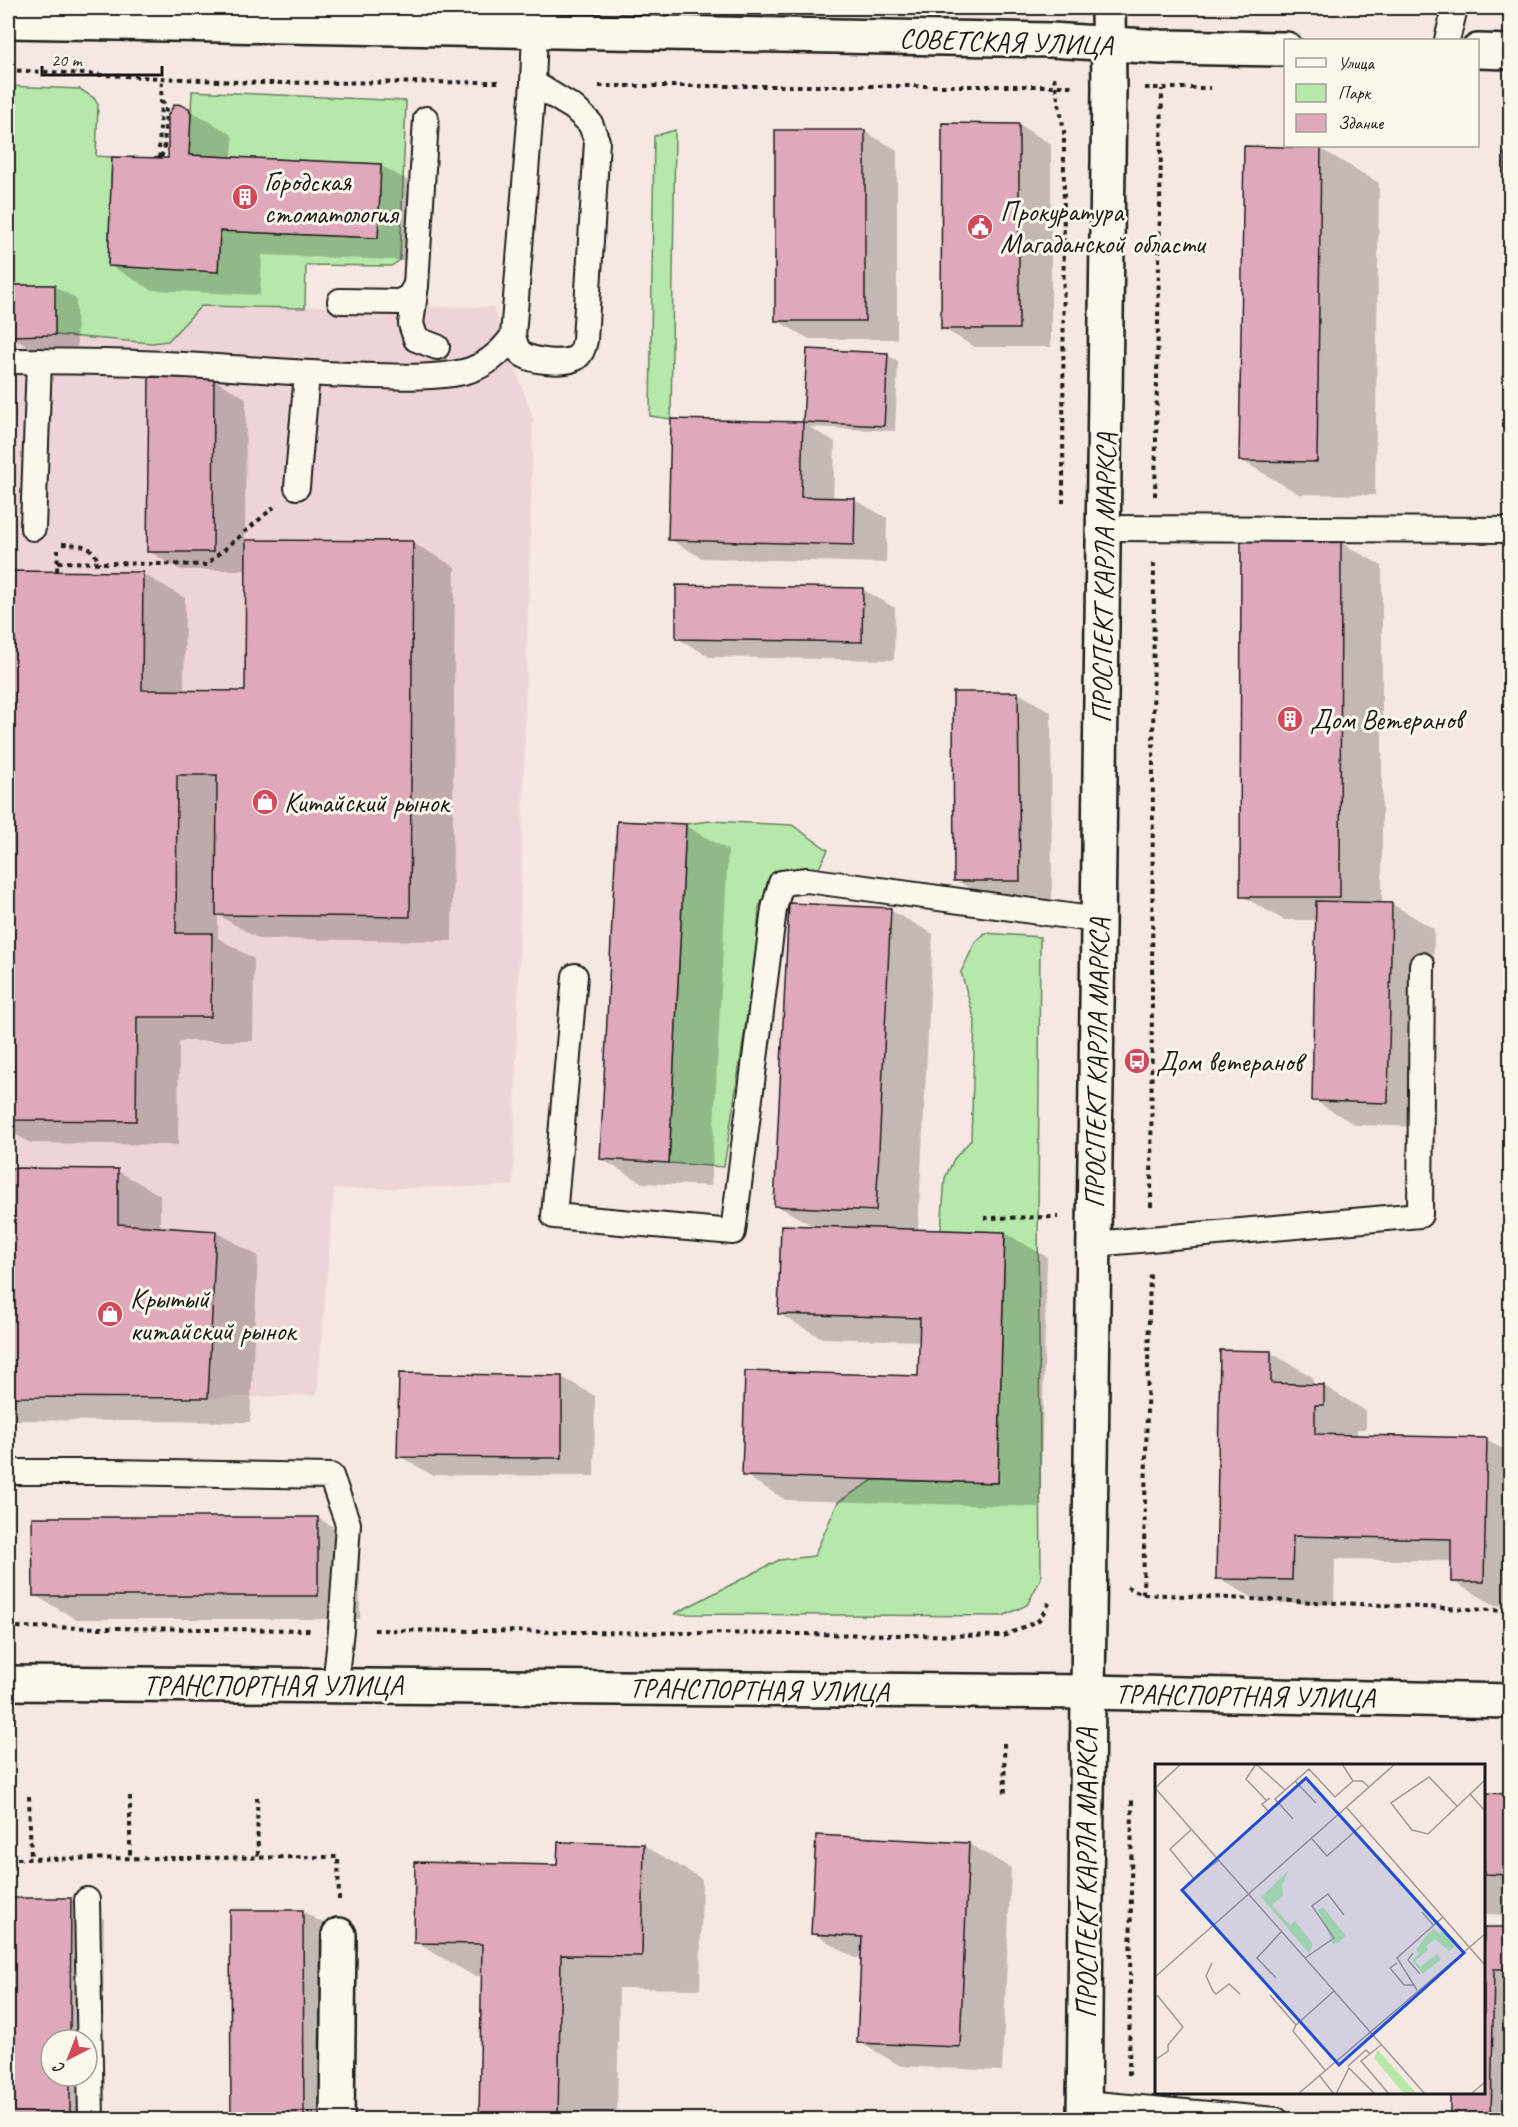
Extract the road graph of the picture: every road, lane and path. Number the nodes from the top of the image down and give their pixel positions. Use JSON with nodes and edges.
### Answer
{"nodes":[{"id":1,"x":1108,"y":8,"type":"edge"},
{"id":2,"x":1455,"y":8,"type":"edge"},
{"id":3,"x":8,"y":21,"type":"edge"},
{"id":4,"x":535,"y":31,"type":"junction"},
{"id":5,"x":1447,"y":39,"type":"edge"},
{"id":6,"x":1109,"y":44,"type":"junction"},
{"id":7,"x":1284,"y":49,"type":"edge"},
{"id":8,"x":1479,"y":51,"type":"edge"},
{"id":9,"x":1510,"y":52,"type":"edge"},
{"id":10,"x":162,"y":78,"type":"dead end"},
{"id":11,"x":533,"y":83,"type":"junction"},
{"id":12,"x":1162,"y":89,"type":"dead end"},
{"id":13,"x":161,"y":100,"type":"junction"},
{"id":14,"x":426,"y":119,"type":"dead end"},
{"id":15,"x":416,"y":285,"type":"junction"},
{"id":16,"x":340,"y":301,"type":"dead end"},
{"id":17,"x":513,"y":336,"type":"junction"},
{"id":18,"x":437,"y":347,"type":"dead end"},
{"id":19,"x":8,"y":361,"type":"edge"},
{"id":20,"x":39,"y":361,"type":"junction"},
{"id":21,"x":307,"y":374,"type":"junction"},
{"id":22,"x":297,"y":487,"type":"joint"},
{"id":23,"x":33,"y":528,"type":"joint"},
{"id":24,"x":1104,"y":528,"type":"junction"},
{"id":25,"x":1155,"y":529,"type":"junction"},
{"id":26,"x":1510,"y":530,"type":"edge"},
{"id":27,"x":99,"y":564,"type":"junction"},
{"id":28,"x":57,"y":571,"type":"dead end"},
{"id":29,"x":1098,"y":920,"type":"junction"},
{"id":30,"x":1422,"y":965,"type":"dead end"},
{"id":31,"x":574,"y":976,"type":"dead end"},
{"id":32,"x":1062,"y":1217,"type":"dead end"},
{"id":33,"x":984,"y":1218,"type":"dead end"},
{"id":34,"x":1151,"y":1239,"type":"junction"},
{"id":35,"x":1094,"y":1244,"type":"junction"},
{"id":36,"x":8,"y":1472,"type":"edge"},
{"id":37,"x":1510,"y":1611,"type":"edge"},
{"id":38,"x":8,"y":1627,"type":"edge"},
{"id":39,"x":341,"y":1630,"type":"junction"},
{"id":40,"x":1004,"y":1636,"type":"dead end"},
{"id":41,"x":8,"y":1683,"type":"edge"},
{"id":42,"x":335,"y":1685,"type":"junction"},
{"id":43,"x":1088,"y":1692,"type":"junction"},
{"id":44,"x":1510,"y":1701,"type":"edge"},
{"id":45,"x":1004,"y":1743,"type":"dead end"},
{"id":46,"x":29,"y":1796,"type":"dead end"},
{"id":47,"x":130,"y":1796,"type":"dead end"},
{"id":48,"x":257,"y":1797,"type":"dead end"},
{"id":49,"x":1005,"y":1797,"type":"dead end"},
{"id":50,"x":1131,"y":1800,"type":"dead end"},
{"id":51,"x":258,"y":1857,"type":"junction"},
{"id":52,"x":130,"y":1858,"type":"junction"},
{"id":53,"x":8,"y":1859,"type":"edge"},
{"id":54,"x":31,"y":1859,"type":"junction"},
{"id":55,"x":87,"y":1900,"type":"dead end"},
{"id":56,"x":339,"y":1935,"type":"joint"},
{"id":57,"x":1129,"y":2107,"type":"junction"},
{"id":58,"x":1084,"y":2111,"type":"edge"},
{"id":59,"x":91,"y":2120,"type":"edge"},
{"id":60,"x":337,"y":2120,"type":"edge"},
{"id":61,"x":1276,"y":2120,"type":"edge"}],
"edges":[{"from":1,"to":6,"type":"street","name":"ПРОСПЕКТ КАРЛА МАРКСА"},
{"from":2,"to":5,"type":"lane"},
{"from":3,"to":4,"type":"street","name":"СОВЕТСКАЯ УЛИЦА"},
{"from":4,"to":6,"type":"street","name":"СОВЕТСКАЯ УЛИЦА"},
{"from":4,"to":11,"type":"lane"},
{"from":6,"to":7,"type":"street","name":"СОВЕТСКАЯ УЛИЦА"},
{"from":6,"to":24,"type":"street","name":"ПРОСПЕКТ КАРЛА МАРКСА"},
{"from":8,"to":9,"type":"street"},
{"from":10,"to":13,"type":"path"},
{"from":11,"to":17,"type":"lane"},
{"from":11,"to":17,"type":"lane"},
{"from":12,"to":25,"type":"path"},
{"from":13,"to":13,"type":"path"},
{"from":14,"to":15,"type":"lane"},
{"from":15,"to":16,"type":"lane"},
{"from":15,"to":18,"type":"lane"},
{"from":17,"to":21,"type":"lane"},
{"from":19,"to":20,"type":"lane"},
{"from":20,"to":21,"type":"lane"},
{"from":20,"to":23,"type":"lane"},
{"from":21,"to":22,"type":"lane"},
{"from":22,"to":27,"type":"path"},
{"from":23,"to":27,"type":"path"},
{"from":24,"to":25,"type":"lane"},
{"from":24,"to":29,"type":"street","name":"ПРОСПЕКТ КАРЛА МАРКСА"},
{"from":25,"to":26,"type":"lane"},
{"from":25,"to":34,"type":"path"},
{"from":27,"to":28,"type":"path"},
{"from":29,"to":31,"type":"lane"},
{"from":29,"to":35,"type":"street","name":"ПРОСПЕКТ КАРЛА МАРКСА"},
{"from":30,"to":34,"type":"lane"},
{"from":32,"to":33,"type":"path"},
{"from":34,"to":35,"type":"lane"},
{"from":34,"to":37,"type":"path"},
{"from":35,"to":43,"type":"street","name":"ПРОСПЕКТ КАРЛА МАРКСА"},
{"from":36,"to":39,"type":"lane"},
{"from":38,"to":39,"type":"path"},
{"from":39,"to":40,"type":"path"},
{"from":39,"to":42,"type":"lane"},
{"from":41,"to":42,"type":"street","name":"ТРАНСПОРТНАЯ УЛИЦА"},
{"from":42,"to":43,"type":"street","name":"ТРАНСПОРТНАЯ УЛИЦА"},
{"from":43,"to":44,"type":"street","name":"ТРАНСПОРТНАЯ УЛИЦА"},
{"from":43,"to":58,"type":"street","name":"ПРОСПЕКТ КАРЛА МАРКСА"},
{"from":45,"to":49,"type":"path"},
{"from":46,"to":54,"type":"path"},
{"from":47,"to":52,"type":"path"},
{"from":48,"to":51,"type":"path"},
{"from":50,"to":57,"type":"path"},
{"from":51,"to":52,"type":"path"},
{"from":51,"to":56,"type":"path"},
{"from":52,"to":54,"type":"path"},
{"from":53,"to":54,"type":"path"},
{"from":55,"to":59,"type":"lane"},
{"from":56,"to":60,"type":"street"},
{"from":57,"to":58,"type":"lane"},
{"from":57,"to":61,"type":"lane"}]}
